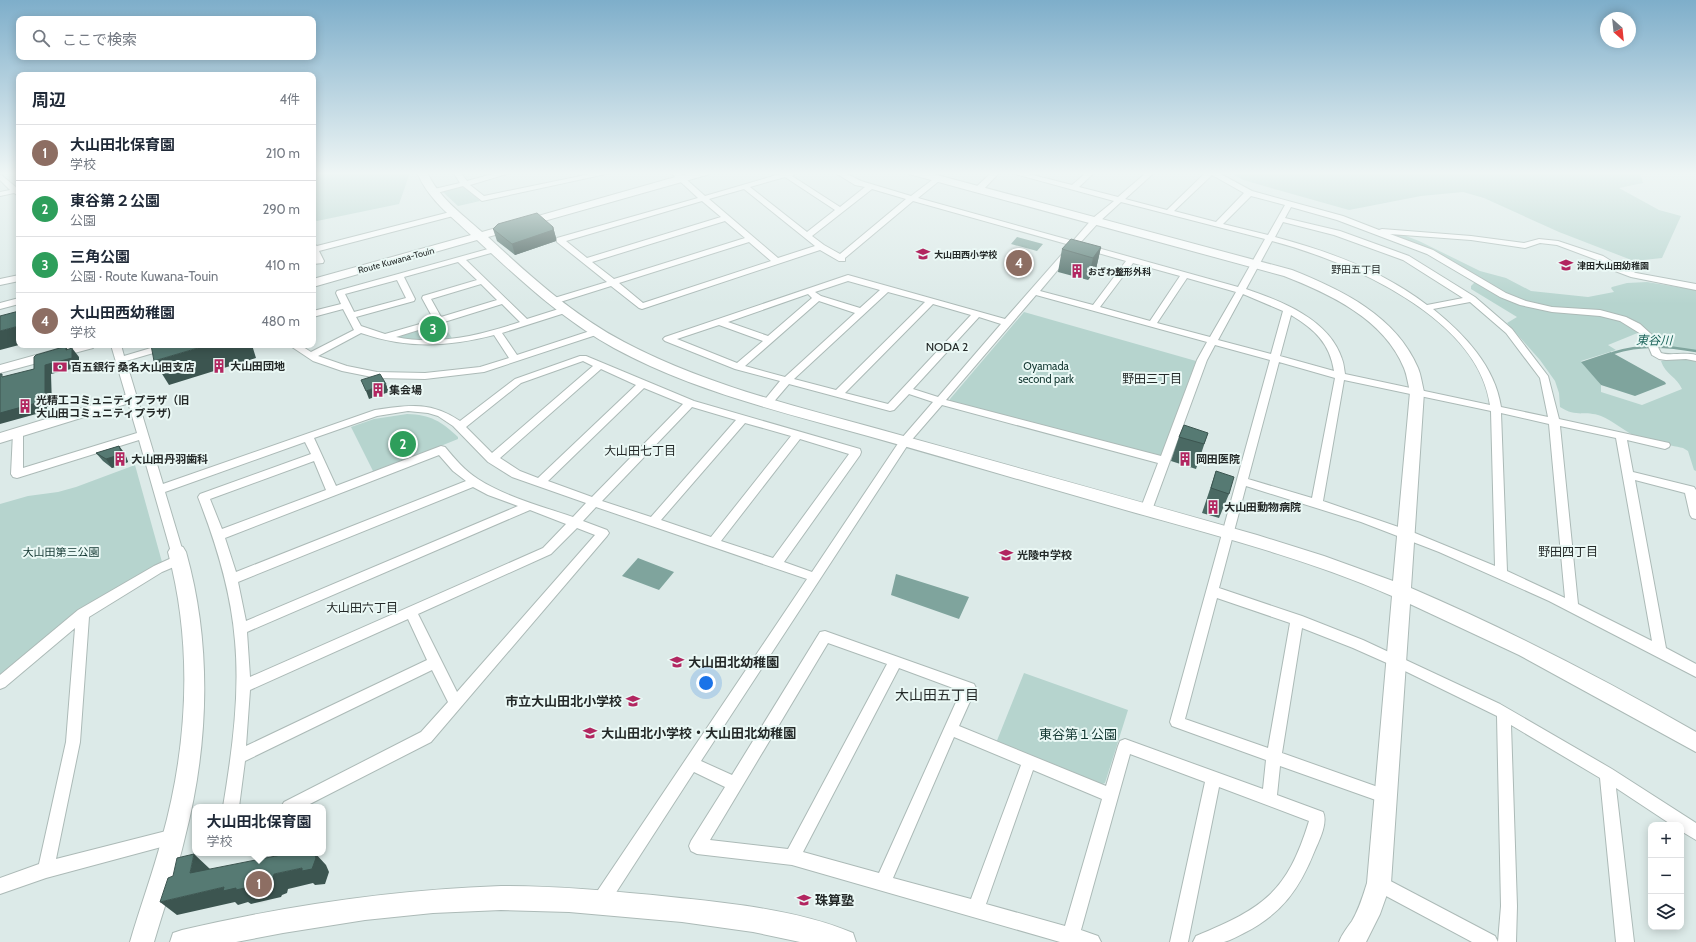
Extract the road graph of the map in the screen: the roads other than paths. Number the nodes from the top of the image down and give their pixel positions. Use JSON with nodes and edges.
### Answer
{"nodes":[{"id":1,"x":442,"y":216,"type":"edge"},
{"id":2,"x":457,"y":216,"type":"edge"},
{"id":3,"x":543,"y":216,"type":"edge"},
{"id":4,"x":644,"y":216,"type":"edge"},
{"id":5,"x":724,"y":216,"type":"edge"},
{"id":6,"x":782,"y":216,"type":"edge"},
{"id":7,"x":832,"y":216,"type":"edge"},
{"id":8,"x":892,"y":216,"type":"edge"},
{"id":9,"x":972,"y":216,"type":"edge"},
{"id":10,"x":1080,"y":216,"type":"edge"},
{"id":11,"x":1101,"y":216,"type":"edge"},
{"id":12,"x":1183,"y":216,"type":"edge"},
{"id":13,"x":1227,"y":216,"type":"edge"},
{"id":14,"x":1283,"y":216,"type":"edge"},
{"id":15,"x":1333,"y":216,"type":"edge"},
{"id":16,"x":726,"y":218,"type":"junction"},
{"id":17,"x":1281,"y":219,"type":"junction"},
{"id":18,"x":1096,"y":220,"type":"junction"},
{"id":19,"x":1218,"y":225,"type":"junction"},
{"id":20,"x":1374,"y":231,"type":"junction"},
{"id":21,"x":479,"y":235,"type":"junction"},
{"id":22,"x":807,"y":236,"type":"junction"},
{"id":23,"x":1270,"y":238,"type":"junction"},
{"id":24,"x":751,"y":239,"type":"junction"},
{"id":25,"x":1075,"y":245,"type":"junction"},
{"id":26,"x":821,"y":247,"type":"junction"},
{"id":27,"x":316,"y":248,"type":"edge"},
{"id":28,"x":488,"y":251,"type":"dead end"},
{"id":29,"x":316,"y":252,"type":"edge"},
{"id":30,"x":460,"y":259,"type":"junction"},
{"id":31,"x":1131,"y":260,"type":"junction"},
{"id":32,"x":316,"y":261,"type":"edge"},
{"id":33,"x":586,"y":261,"type":"junction"},
{"id":34,"x":777,"y":262,"type":"junction"},
{"id":35,"x":1255,"y":263,"type":"junction"},
{"id":36,"x":1185,"y":275,"type":"junction"},
{"id":37,"x":399,"y":276,"type":"junction"},
{"id":38,"x":316,"y":277,"type":"edge"},
{"id":39,"x":16,"y":279,"type":"edge"},
{"id":40,"x":482,"y":281,"type":"junction"},
{"id":41,"x":0,"y":282,"type":"edge"},
{"id":42,"x":316,"y":282,"type":"edge"},
{"id":43,"x":613,"y":282,"type":"junction"},
{"id":44,"x":1696,"y":287,"type":"edge"},
{"id":45,"x":887,"y":288,"type":"junction"},
{"id":46,"x":1240,"y":290,"type":"junction"},
{"id":47,"x":809,"y":291,"type":"junction"},
{"id":48,"x":1035,"y":292,"type":"junction"},
{"id":49,"x":818,"y":298,"type":"junction"},
{"id":50,"x":1472,"y":299,"type":"junction"},
{"id":51,"x":504,"y":301,"type":"junction"},
{"id":52,"x":931,"y":301,"type":"junction"},
{"id":53,"x":16,"y":302,"type":"edge"},
{"id":54,"x":346,"y":305,"type":"junction"},
{"id":55,"x":0,"y":306,"type":"edge"},
{"id":56,"x":559,"y":306,"type":"junction"},
{"id":57,"x":1095,"y":308,"type":"junction"},
{"id":58,"x":1425,"y":308,"type":"junction"},
{"id":59,"x":1288,"y":309,"type":"junction"},
{"id":60,"x":862,"y":312,"type":"junction"},
{"id":61,"x":316,"y":313,"type":"edge"},
{"id":62,"x":977,"y":314,"type":"junction"},
{"id":63,"x":351,"y":316,"type":"junction"},
{"id":64,"x":439,"y":321,"type":"junction"},
{"id":65,"x":721,"y":322,"type":"junction"},
{"id":66,"x":526,"y":323,"type":"junction"},
{"id":67,"x":1008,"y":323,"type":"junction"},
{"id":68,"x":1152,"y":324,"type":"junction"},
{"id":69,"x":361,"y":330,"type":"junction"},
{"id":70,"x":497,"y":332,"type":"junction"},
{"id":71,"x":596,"y":332,"type":"junction"},
{"id":72,"x":385,"y":338,"type":"junction"},
{"id":73,"x":769,"y":340,"type":"junction"},
{"id":74,"x":1212,"y":340,"type":"junction"},
{"id":75,"x":54,"y":348,"type":"edge"},
{"id":76,"x":77,"y":348,"type":"edge"},
{"id":77,"x":117,"y":348,"type":"edge"},
{"id":78,"x":161,"y":348,"type":"edge"},
{"id":79,"x":299,"y":348,"type":"edge"},
{"id":80,"x":311,"y":356,"type":"junction"},
{"id":81,"x":1274,"y":358,"type":"junction"},
{"id":82,"x":1696,"y":358,"type":"edge"},
{"id":83,"x":515,"y":359,"type":"junction"},
{"id":84,"x":120,"y":360,"type":"junction"},
{"id":85,"x":0,"y":363,"type":"edge"},
{"id":86,"x":600,"y":365,"type":"junction"},
{"id":87,"x":738,"y":367,"type":"junction"},
{"id":88,"x":0,"y":369,"type":"edge"},
{"id":89,"x":1340,"y":376,"type":"junction"},
{"id":90,"x":787,"y":380,"type":"junction"},
{"id":91,"x":643,"y":384,"type":"junction"},
{"id":92,"x":907,"y":390,"type":"junction"},
{"id":93,"x":1417,"y":392,"type":"junction"},
{"id":94,"x":838,"y":394,"type":"junction"},
{"id":95,"x":131,"y":398,"type":"junction"},
{"id":96,"x":940,"y":401,"type":"junction"},
{"id":97,"x":690,"y":403,"type":"junction"},
{"id":98,"x":768,"y":403,"type":"junction"},
{"id":99,"x":1496,"y":409,"type":"junction"},
{"id":100,"x":742,"y":419,"type":"junction"},
{"id":101,"x":1554,"y":422,"type":"junction"},
{"id":102,"x":460,"y":426,"type":"junction"},
{"id":103,"x":18,"y":433,"type":"junction"},
{"id":104,"x":142,"y":435,"type":"junction"},
{"id":105,"x":798,"y":435,"type":"junction"},
{"id":106,"x":1621,"y":436,"type":"junction"},
{"id":107,"x":308,"y":437,"type":"junction"},
{"id":108,"x":0,"y":438,"type":"edge"},
{"id":109,"x":905,"y":441,"type":"junction"},
{"id":110,"x":1666,"y":445,"type":"dead end"},
{"id":111,"x":317,"y":456,"type":"junction"},
{"id":112,"x":492,"y":459,"type":"junction"},
{"id":113,"x":1164,"y":461,"type":"junction"},
{"id":114,"x":1628,"y":475,"type":"junction"},
{"id":115,"x":1242,"y":480,"type":"junction"},
{"id":116,"x":474,"y":482,"type":"junction"},
{"id":117,"x":540,"y":483,"type":"junction"},
{"id":118,"x":158,"y":490,"type":"junction"},
{"id":119,"x":1693,"y":491,"type":"edge"},
{"id":120,"x":333,"y":492,"type":"junction"},
{"id":121,"x":594,"y":502,"type":"junction"},
{"id":122,"x":1318,"y":503,"type":"junction"},
{"id":123,"x":529,"y":506,"type":"junction"},
{"id":124,"x":1146,"y":510,"type":"junction"},
{"id":125,"x":1696,"y":515,"type":"edge"},
{"id":126,"x":653,"y":522,"type":"junction"},
{"id":127,"x":575,"y":523,"type":"junction"},
{"id":128,"x":1228,"y":533,"type":"junction"},
{"id":129,"x":1405,"y":533,"type":"junction"},
{"id":130,"x":220,"y":535,"type":"junction"},
{"id":131,"x":713,"y":543,"type":"junction"},
{"id":132,"x":178,"y":556,"type":"junction"},
{"id":133,"x":776,"y":564,"type":"junction"},
{"id":134,"x":1501,"y":573,"type":"junction"},
{"id":135,"x":814,"y":577,"type":"junction"},
{"id":136,"x":232,"y":579,"type":"junction"},
{"id":137,"x":1212,"y":591,"type":"junction"},
{"id":138,"x":1402,"y":592,"type":"junction"},
{"id":139,"x":1572,"y":608,"type":"junction"},
{"id":140,"x":412,"y":612,"type":"junction"},
{"id":141,"x":83,"y":614,"type":"junction"},
{"id":142,"x":1297,"y":620,"type":"junction"},
{"id":143,"x":241,"y":629,"type":"junction"},
{"id":144,"x":1660,"y":651,"type":"junction"},
{"id":145,"x":896,"y":661,"type":"junction"},
{"id":146,"x":1397,"y":661,"type":"junction"},
{"id":147,"x":434,"y":663,"type":"junction"},
{"id":148,"x":1696,"y":671,"type":"edge"},
{"id":149,"x":0,"y":683,"type":"edge"},
{"id":150,"x":243,"y":687,"type":"junction"},
{"id":151,"x":455,"y":703,"type":"junction"},
{"id":152,"x":1504,"y":713,"type":"junction"},
{"id":153,"x":950,"y":729,"type":"junction"},
{"id":154,"x":1696,"y":744,"type":"edge"},
{"id":155,"x":1274,"y":756,"type":"junction"},
{"id":156,"x":239,"y":757,"type":"junction"},
{"id":157,"x":1030,"y":762,"type":"junction"},
{"id":158,"x":692,"y":764,"type":"junction"},
{"id":159,"x":1607,"y":774,"type":"junction"},
{"id":160,"x":1213,"y":778,"type":"junction"},
{"id":161,"x":735,"y":784,"type":"junction"},
{"id":162,"x":1111,"y":795,"type":"junction"},
{"id":163,"x":1386,"y":797,"type":"junction"},
{"id":164,"x":1269,"y":799,"type":"junction"},
{"id":165,"x":231,"y":804,"type":"edge"},
{"id":166,"x":295,"y":804,"type":"edge"},
{"id":167,"x":1696,"y":832,"type":"edge"},
{"id":168,"x":174,"y":837,"type":"junction"},
{"id":169,"x":792,"y":857,"type":"junction"},
{"id":170,"x":46,"y":870,"type":"junction"},
{"id":171,"x":883,"y":882,"type":"junction"},
{"id":172,"x":1380,"y":882,"type":"junction"},
{"id":173,"x":0,"y":886,"type":"edge"},
{"id":174,"x":600,"y":902,"type":"junction"},
{"id":175,"x":976,"y":908,"type":"junction"},
{"id":176,"x":1070,"y":939,"type":"edge"},
{"id":177,"x":142,"y":942,"type":"edge"},
{"id":178,"x":182,"y":942,"type":"edge"},
{"id":179,"x":844,"y":942,"type":"edge"},
{"id":180,"x":1092,"y":942,"type":"edge"},
{"id":181,"x":1179,"y":942,"type":"edge"},
{"id":182,"x":1202,"y":942,"type":"edge"},
{"id":183,"x":1351,"y":942,"type":"edge"},
{"id":184,"x":1489,"y":942,"type":"edge"},
{"id":185,"x":1507,"y":942,"type":"edge"},
{"id":186,"x":1625,"y":942,"type":"edge"}],
"edges":[{"from":1,"to":27,"type":"street"},
{"from":2,"to":21,"type":"street"},
{"from":3,"to":21,"type":"street","name":"Route Kuwana-Touin"},
{"from":4,"to":33,"type":"street"},
{"from":5,"to":16,"type":"street"},
{"from":6,"to":22,"type":"street"},
{"from":7,"to":22,"type":"street"},
{"from":8,"to":26,"type":"street"},
{"from":9,"to":25,"type":"street"},
{"from":10,"to":18,"type":"street"},
{"from":11,"to":18,"type":"street"},
{"from":12,"to":19,"type":"street"},
{"from":13,"to":19,"type":"street"},
{"from":14,"to":17,"type":"street"},
{"from":15,"to":20,"type":"street"},
{"from":16,"to":24,"type":"street"},
{"from":16,"to":33,"type":"street"},
{"from":17,"to":23,"type":"street"},
{"from":17,"to":50,"type":"street"},
{"from":18,"to":25,"type":"street"},
{"from":18,"to":35,"type":"street"},
{"from":19,"to":23,"type":"street"},
{"from":20,"to":44,"type":"street"},
{"from":20,"to":82,"type":"street"},
{"from":21,"to":38,"type":"street","name":"Route Kuwana-Touin"},
{"from":21,"to":42,"type":"street","name":"Route Kuwana-Touin"},
{"from":21,"to":56,"type":"street"},
{"from":22,"to":26,"type":"street"},
{"from":23,"to":35,"type":"street"},
{"from":23,"to":58,"type":"street"},
{"from":24,"to":34,"type":"street"},
{"from":24,"to":43,"type":"street"},
{"from":25,"to":31,"type":"street"},
{"from":25,"to":48,"type":"street"},
{"from":26,"to":34,"type":"street"},
{"from":28,"to":30,"type":"street"},
{"from":29,"to":32,"type":"street"},
{"from":30,"to":37,"type":"street"},
{"from":30,"to":40,"type":"street"},
{"from":31,"to":36,"type":"street"},
{"from":31,"to":57,"type":"street"},
{"from":33,"to":43,"type":"street"},
{"from":34,"to":43,"type":"street"},
{"from":35,"to":46,"type":"street"},
{"from":35,"to":93,"type":"street"},
{"from":36,"to":46,"type":"street"},
{"from":36,"to":68,"type":"street"},
{"from":37,"to":54,"type":"street"},
{"from":37,"to":63,"type":"street"},
{"from":39,"to":41,"type":"street"},
{"from":40,"to":51,"type":"street"},
{"from":40,"to":64,"type":"street"},
{"from":43,"to":56,"type":"street"},
{"from":45,"to":47,"type":"street"},
{"from":45,"to":52,"type":"street"},
{"from":45,"to":60,"type":"street"},
{"from":46,"to":59,"type":"street"},
{"from":46,"to":74,"type":"street"},
{"from":47,"to":49,"type":"street"},
{"from":47,"to":65,"type":"street"},
{"from":48,"to":57,"type":"street"},
{"from":48,"to":67,"type":"street"},
{"from":49,"to":60,"type":"street"},
{"from":49,"to":73,"type":"street"},
{"from":50,"to":58,"type":"street"},
{"from":50,"to":101,"type":"street"},
{"from":51,"to":64,"type":"street"},
{"from":51,"to":66,"type":"street"},
{"from":52,"to":62,"type":"street"},
{"from":52,"to":94,"type":"street"},
{"from":53,"to":55,"type":"street"},
{"from":54,"to":61,"type":"street"},
{"from":54,"to":63,"type":"street"},
{"from":56,"to":66,"type":"street"},
{"from":56,"to":71,"type":"street"},
{"from":57,"to":68,"type":"street"},
{"from":58,"to":99,"type":"street"},
{"from":59,"to":81,"type":"street"},
{"from":59,"to":89,"type":"street"},
{"from":60,"to":90,"type":"street"},
{"from":62,"to":67,"type":"street"},
{"from":62,"to":92,"type":"street"},
{"from":63,"to":69,"type":"street"},
{"from":64,"to":72,"type":"street"},
{"from":65,"to":73,"type":"street"},
{"from":65,"to":87,"type":"street"},
{"from":66,"to":70,"type":"street"},
{"from":67,"to":96,"type":"street"},
{"from":68,"to":74,"type":"street"},
{"from":69,"to":72,"type":"street"},
{"from":69,"to":80,"type":"street"},
{"from":70,"to":72,"type":"street"},
{"from":70,"to":83,"type":"street"},
{"from":71,"to":83,"type":"street"},
{"from":71,"to":98,"type":"street"},
{"from":73,"to":87,"type":"street"},
{"from":74,"to":81,"type":"street"},
{"from":74,"to":113,"type":"street"},
{"from":75,"to":85,"type":"street"},
{"from":76,"to":88,"type":"street"},
{"from":77,"to":84,"type":"street"},
{"from":78,"to":84,"type":"street"},
{"from":79,"to":80,"type":"street"},
{"from":80,"to":83,"type":"street"},
{"from":81,"to":89,"type":"street"},
{"from":81,"to":115,"type":"street"},
{"from":84,"to":95,"type":"street"},
{"from":86,"to":91,"type":"street"},
{"from":86,"to":102,"type":"street"},
{"from":86,"to":112,"type":"street"},
{"from":87,"to":90,"type":"street"},
{"from":89,"to":93,"type":"street"},
{"from":89,"to":122,"type":"street"},
{"from":90,"to":94,"type":"street"},
{"from":90,"to":98,"type":"street"},
{"from":91,"to":97,"type":"street"},
{"from":91,"to":117,"type":"street"},
{"from":92,"to":94,"type":"street"},
{"from":92,"to":96,"type":"street"},
{"from":93,"to":99,"type":"street"},
{"from":93,"to":129,"type":"street"},
{"from":95,"to":103,"type":"street"},
{"from":95,"to":104,"type":"street"},
{"from":96,"to":109,"type":"street"},
{"from":96,"to":113,"type":"street"},
{"from":97,"to":100,"type":"street"},
{"from":97,"to":121,"type":"street"},
{"from":98,"to":109,"type":"street"},
{"from":99,"to":101,"type":"street"},
{"from":99,"to":134,"type":"street"},
{"from":100,"to":105,"type":"street"},
{"from":100,"to":126,"type":"street"},
{"from":101,"to":106,"type":"street"},
{"from":101,"to":139,"type":"street"},
{"from":102,"to":107,"type":"street"},
{"from":102,"to":112,"type":"street"},
{"from":103,"to":104,"type":"street"},
{"from":103,"to":108,"type":"street"},
{"from":104,"to":118,"type":"street"},
{"from":105,"to":131,"type":"street"},
{"from":105,"to":133,"type":"street"},
{"from":106,"to":110,"type":"street"},
{"from":106,"to":114,"type":"street"},
{"from":107,"to":111,"type":"street"},
{"from":107,"to":118,"type":"street"},
{"from":109,"to":124,"type":"street"},
{"from":109,"to":135,"type":"street"},
{"from":111,"to":120,"type":"street"},
{"from":111,"to":130,"type":"street"},
{"from":112,"to":117,"type":"street"},
{"from":113,"to":124,"type":"street"},
{"from":114,"to":119,"type":"street"},
{"from":114,"to":144,"type":"street"},
{"from":115,"to":122,"type":"street"},
{"from":115,"to":128,"type":"street"},
{"from":116,"to":120,"type":"street"},
{"from":116,"to":123,"type":"street"},
{"from":116,"to":136,"type":"street"},
{"from":117,"to":121,"type":"street"},
{"from":118,"to":132,"type":"street"},
{"from":119,"to":125,"type":"street"},
{"from":120,"to":130,"type":"street"},
{"from":121,"to":126,"type":"street"},
{"from":121,"to":127,"type":"street"},
{"from":122,"to":129,"type":"street"},
{"from":123,"to":127,"type":"street"},
{"from":123,"to":143,"type":"street"},
{"from":124,"to":128,"type":"street"},
{"from":126,"to":131,"type":"street"},
{"from":127,"to":140,"type":"street"},
{"from":127,"to":151,"type":"street"},
{"from":128,"to":137,"type":"street"},
{"from":128,"to":138,"type":"street"},
{"from":129,"to":134,"type":"street"},
{"from":129,"to":138,"type":"street"},
{"from":130,"to":136,"type":"street"},
{"from":131,"to":133,"type":"street"},
{"from":132,"to":141,"type":"street"},
{"from":132,"to":168,"type":"street"},
{"from":133,"to":135,"type":"street"},
{"from":134,"to":139,"type":"street"},
{"from":135,"to":158,"type":"street"},
{"from":136,"to":143,"type":"street"},
{"from":137,"to":142,"type":"street"},
{"from":137,"to":155,"type":"street"},
{"from":138,"to":146,"type":"street"},
{"from":138,"to":154,"type":"street"},
{"from":139,"to":144,"type":"street"},
{"from":140,"to":147,"type":"street"},
{"from":140,"to":150,"type":"street"},
{"from":141,"to":149,"type":"street"},
{"from":141,"to":170,"type":"street"},
{"from":142,"to":146,"type":"street"},
{"from":142,"to":155,"type":"street"},
{"from":143,"to":150,"type":"street"},
{"from":144,"to":148,"type":"street"},
{"from":145,"to":153,"type":"street"},
{"from":145,"to":161,"type":"street"},
{"from":145,"to":169,"type":"street"},
{"from":146,"to":152,"type":"street"},
{"from":146,"to":163,"type":"street"},
{"from":147,"to":151,"type":"street"},
{"from":147,"to":156,"type":"street"},
{"from":150,"to":156,"type":"street"},
{"from":151,"to":166,"type":"street"},
{"from":152,"to":159,"type":"street"},
{"from":152,"to":185,"type":"street"},
{"from":153,"to":157,"type":"street"},
{"from":153,"to":171,"type":"street"},
{"from":155,"to":163,"type":"street"},
{"from":155,"to":164,"type":"street"},
{"from":156,"to":165,"type":"street"},
{"from":157,"to":162,"type":"street"},
{"from":157,"to":175,"type":"street"},
{"from":158,"to":161,"type":"street"},
{"from":158,"to":174,"type":"street"},
{"from":159,"to":167,"type":"street"},
{"from":159,"to":186,"type":"street"},
{"from":160,"to":162,"type":"street"},
{"from":160,"to":164,"type":"street"},
{"from":160,"to":181,"type":"street"},
{"from":161,"to":169,"type":"street"},
{"from":162,"to":176,"type":"street"},
{"from":163,"to":172,"type":"street"},
{"from":164,"to":182,"type":"street"},
{"from":168,"to":170,"type":"street"},
{"from":168,"to":177,"type":"street"},
{"from":169,"to":171,"type":"street"},
{"from":170,"to":173,"type":"street"},
{"from":171,"to":175,"type":"street"},
{"from":172,"to":183,"type":"street"},
{"from":172,"to":184,"type":"street"},
{"from":174,"to":178,"type":"street"},
{"from":174,"to":179,"type":"street"},
{"from":175,"to":176,"type":"street"},
{"from":176,"to":180,"type":"street"}]}
